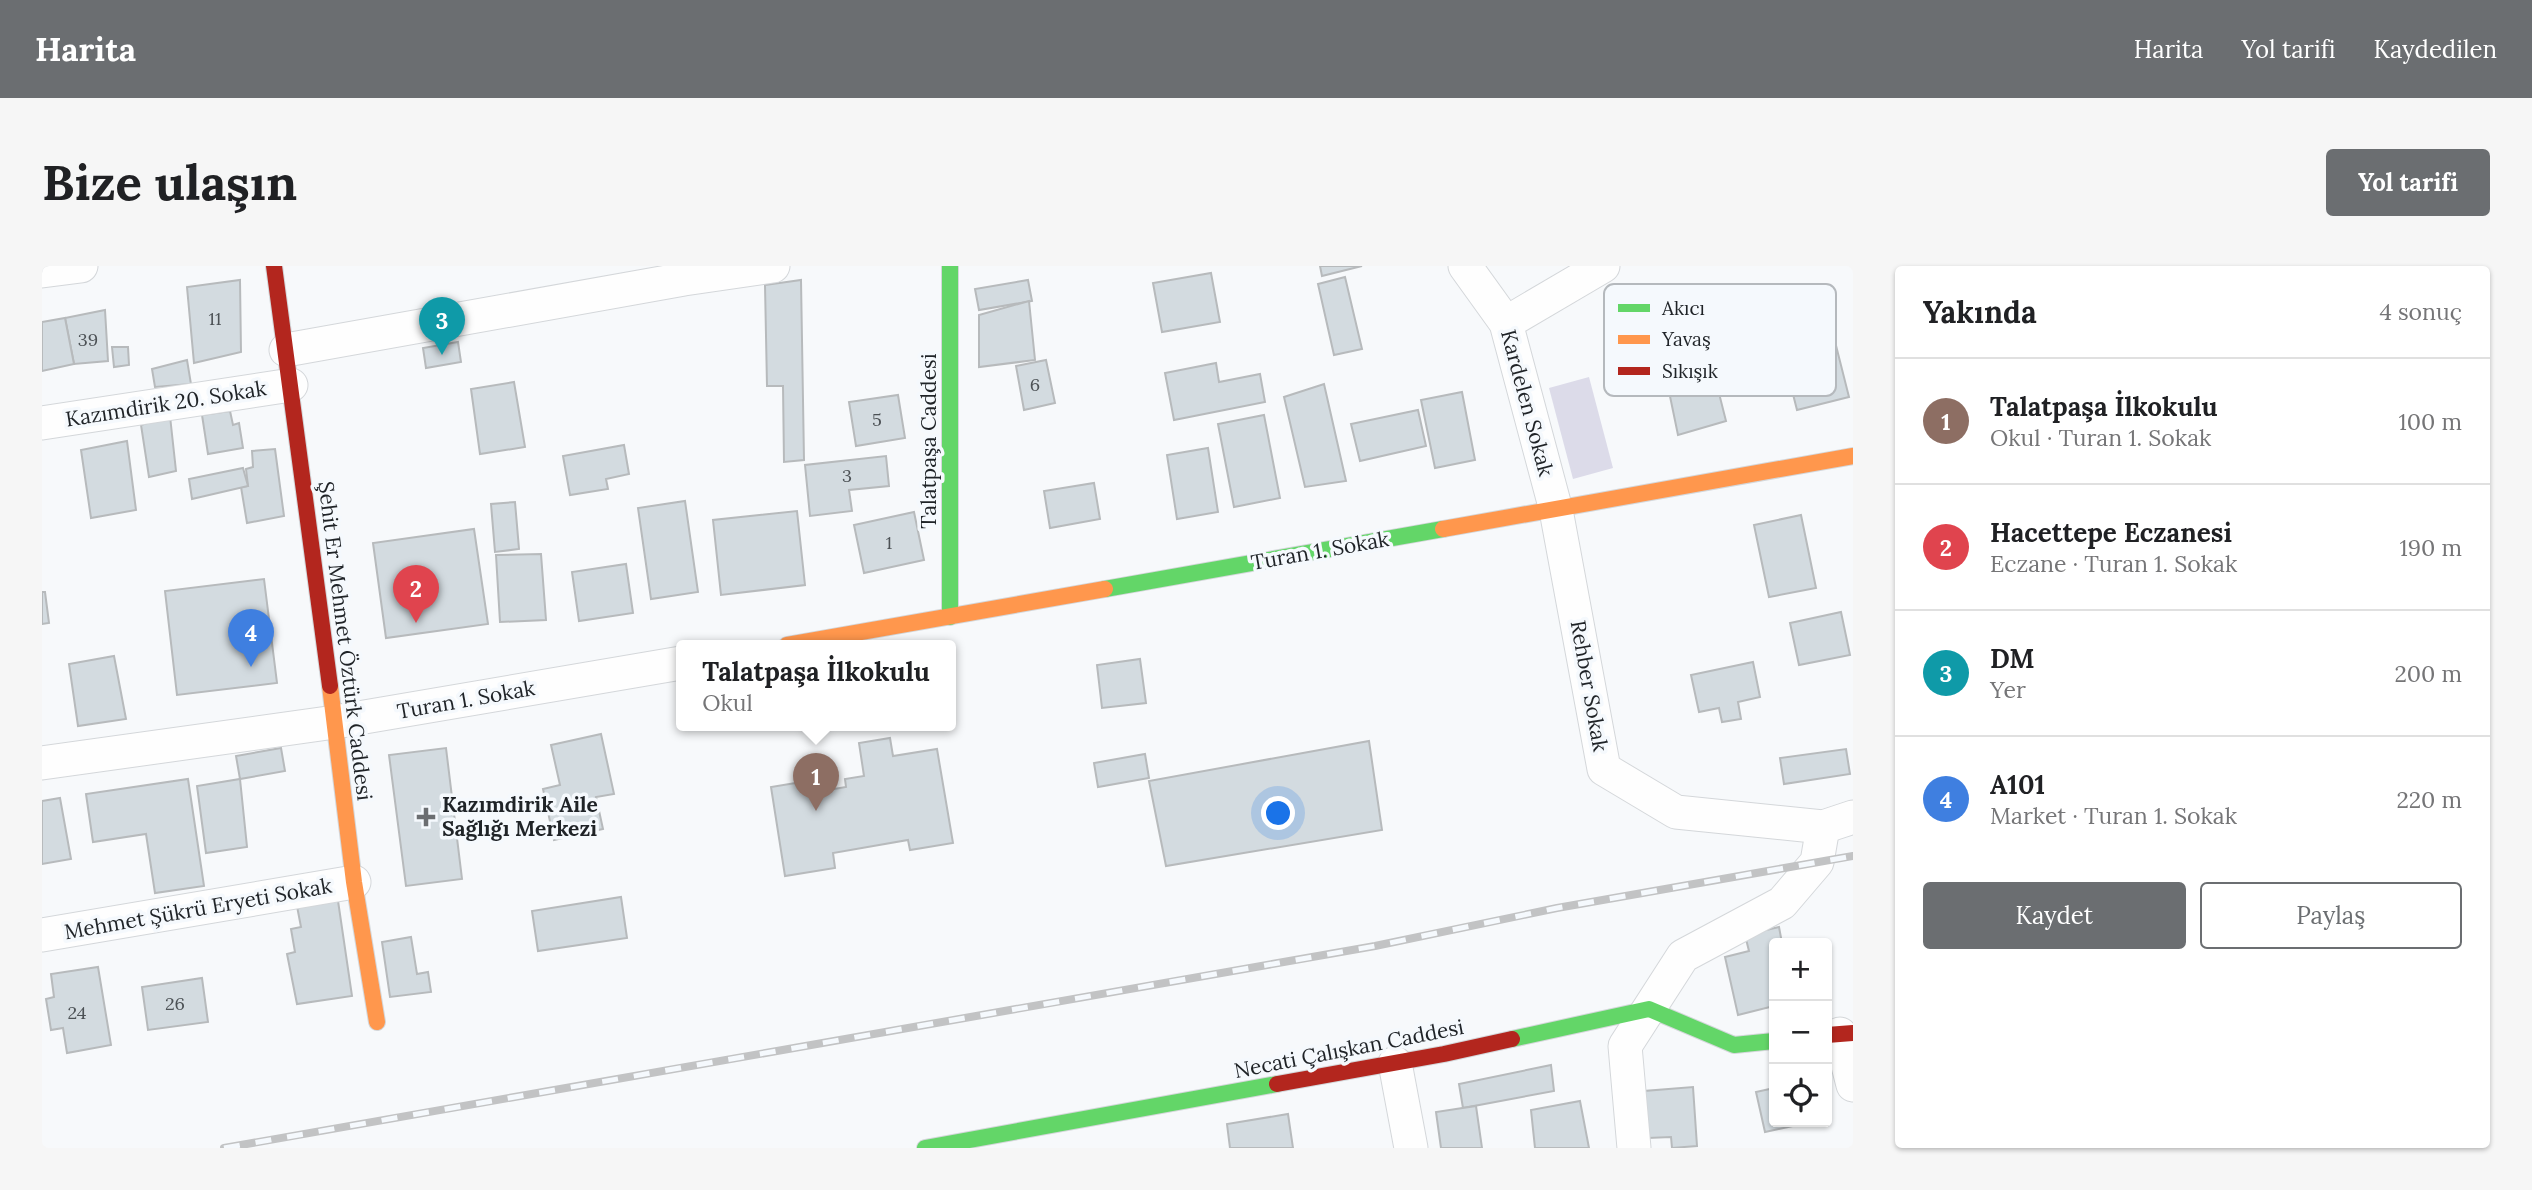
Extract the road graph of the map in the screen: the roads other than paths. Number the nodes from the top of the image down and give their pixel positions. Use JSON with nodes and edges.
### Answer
{"nodes":[{"id":1,"x":81,"y":266,"type":"edge"},
{"id":2,"x":274,"y":266,"type":"edge"},
{"id":3,"x":773,"y":266,"type":"edge"},
{"id":4,"x":950,"y":266,"type":"edge"},
{"id":5,"x":1465,"y":266,"type":"edge"},
{"id":6,"x":1603,"y":266,"type":"edge"},
{"id":7,"x":42,"y":271,"type":"edge"},
{"id":8,"x":1506,"y":323,"type":"junction"},
{"id":9,"x":286,"y":350,"type":"junction"},
{"id":10,"x":291,"y":385,"type":"junction"},
{"id":11,"x":42,"y":423,"type":"edge"},
{"id":12,"x":1853,"y":456,"type":"edge"},
{"id":13,"x":1556,"y":510,"type":"junction"},
{"id":14,"x":950,"y":617,"type":"junction"},
{"id":15,"x":816,"y":640,"type":"edge"},
{"id":16,"x":676,"y":664,"type":"edge"},
{"id":17,"x":335,"y":722,"type":"junction"},
{"id":18,"x":42,"y":763,"type":"edge"},
{"id":19,"x":1838,"y":822,"type":"edge"},
{"id":20,"x":354,"y":882,"type":"junction"},
{"id":21,"x":42,"y":935,"type":"edge"},
{"id":22,"x":1649,"y":1009,"type":"junction"},
{"id":23,"x":377,"y":1022,"type":"dead end"},
{"id":24,"x":1840,"y":1034,"type":"edge"},
{"id":25,"x":1769,"y":1042,"type":"edge"},
{"id":26,"x":1395,"y":1063,"type":"junction"},
{"id":27,"x":1853,"y":1085,"type":"edge"},
{"id":28,"x":925,"y":1148,"type":"edge"},
{"id":29,"x":1410,"y":1148,"type":"edge"},
{"id":30,"x":1634,"y":1148,"type":"edge"}],
"edges":[{"from":1,"to":7,"type":"street"},
{"from":2,"to":9,"type":"street","name":"Şehit Er Mehmet Öztürk Caddesi"},
{"from":3,"to":9,"type":"street"},
{"from":4,"to":14,"type":"street","name":"Talatpaşa Caddesi"},
{"from":5,"to":8,"type":"street","name":"Kardelen Sokak"},
{"from":6,"to":8,"type":"street"},
{"from":8,"to":13,"type":"street","name":"Kardelen Sokak"},
{"from":9,"to":10,"type":"street","name":"Şehit Er Mehmet Öztürk Caddesi"},
{"from":10,"to":11,"type":"street","name":"Kazımdirik 20. Sokak"},
{"from":10,"to":17,"type":"street","name":"Şehit Er Mehmet Öztürk Caddesi"},
{"from":12,"to":13,"type":"street","name":"Turan 1. Sokak"},
{"from":13,"to":14,"type":"street","name":"Turan 1. Sokak"},
{"from":13,"to":19,"type":"street","name":"Rehber Sokak"},
{"from":14,"to":15,"type":"street","name":"Turan 1. Sokak"},
{"from":16,"to":17,"type":"street","name":"Turan 1. Sokak"},
{"from":17,"to":18,"type":"street","name":"Turan 1. Sokak"},
{"from":17,"to":20,"type":"street","name":"Şehit Er Mehmet Öztürk Caddesi"},
{"from":19,"to":22,"type":"street"},
{"from":20,"to":21,"type":"street","name":"Mehmet Şükrü Eryeti Sokak"},
{"from":20,"to":23,"type":"street","name":"Şehit Er Mehmet Öztürk Caddesi"},
{"from":22,"to":25,"type":"street"},
{"from":22,"to":26,"type":"street","name":"Necati Çalışkan Caddesi"},
{"from":22,"to":30,"type":"street"},
{"from":24,"to":27,"type":"street"},
{"from":26,"to":28,"type":"street","name":"Necati Çalışkan Caddesi"},
{"from":26,"to":29,"type":"street"}]}
